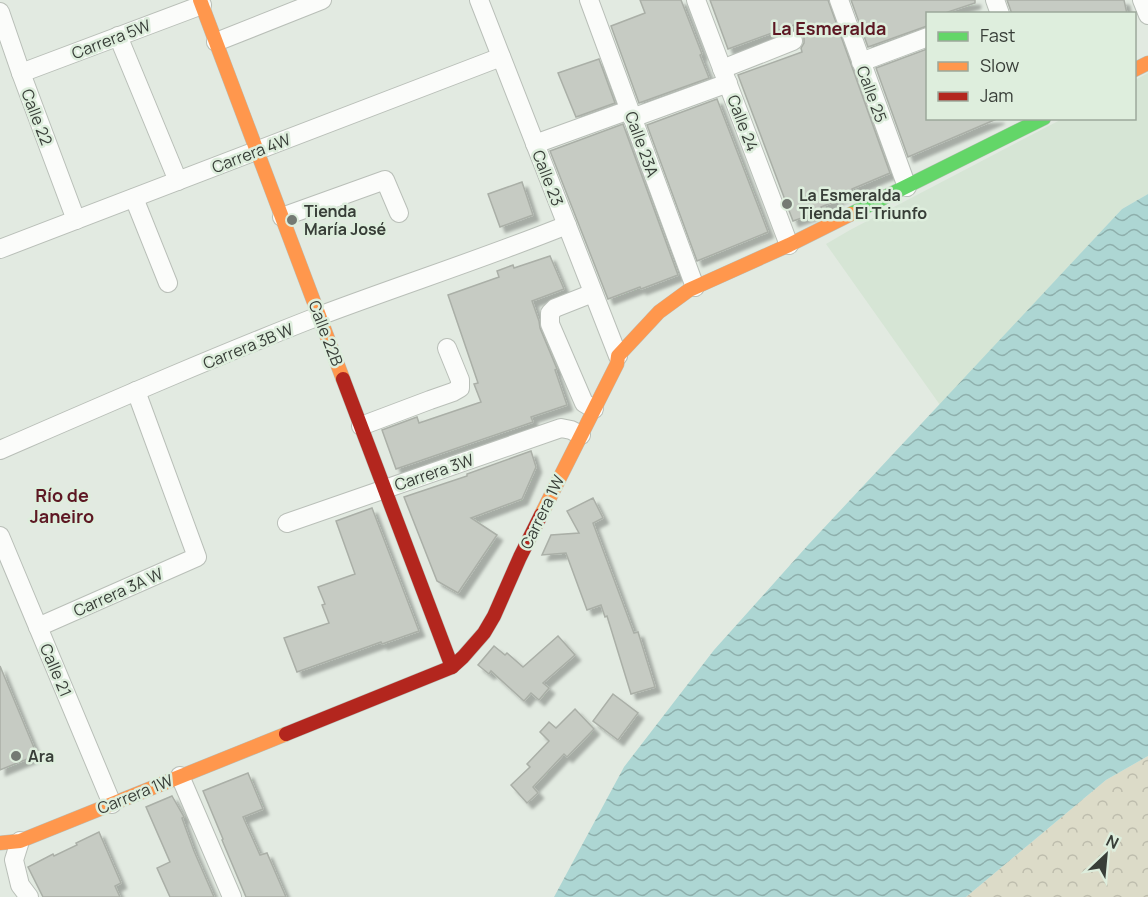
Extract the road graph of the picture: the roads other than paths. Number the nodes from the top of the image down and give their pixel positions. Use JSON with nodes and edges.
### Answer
{"nodes":[{"id":1,"x":479,"y":0,"type":"edge"},
{"id":2,"x":588,"y":0,"type":"edge"},
{"id":3,"x":696,"y":0,"type":"edge"},
{"id":4,"x":839,"y":0,"type":"edge"},
{"id":5,"x":1142,"y":0,"type":"edge"},
{"id":6,"x":318,"y":1,"type":"edge"},
{"id":7,"x":201,"y":2,"type":"edge"},
{"id":8,"x":0,"y":12,"type":"edge"},
{"id":9,"x":1148,"y":15,"type":"edge"},
{"id":10,"x":118,"y":36,"type":"junction"},
{"id":11,"x":926,"y":37,"type":"edge"},
{"id":12,"x":793,"y":41,"type":"dead end"},
{"id":13,"x":216,"y":42,"type":"junction"},
{"id":14,"x":7,"y":56,"type":"edge"},
{"id":15,"x":501,"y":57,"type":"junction"},
{"id":16,"x":861,"y":62,"type":"junction"},
{"id":17,"x":21,"y":73,"type":"junction"},
{"id":18,"x":725,"y":76,"type":"junction"},
{"id":19,"x":631,"y":114,"type":"junction"},
{"id":20,"x":1039,"y":120,"type":"edge"},
{"id":21,"x":535,"y":144,"type":"junction"},
{"id":22,"x":257,"y":151,"type":"junction"},
{"id":23,"x":178,"y":181,"type":"junction"},
{"id":24,"x":907,"y":187,"type":"junction"},
{"id":25,"x":134,"y":198,"type":"junction"},
{"id":26,"x":399,"y":213,"type":"dead end"},
{"id":27,"x":282,"y":217,"type":"junction"},
{"id":28,"x":76,"y":220,"type":"junction"},
{"id":29,"x":567,"y":225,"type":"junction"},
{"id":30,"x":789,"y":245,"type":"junction"},
{"id":31,"x":0,"y":249,"type":"edge"},
{"id":32,"x":168,"y":283,"type":"dead end"},
{"id":33,"x":695,"y":287,"type":"junction"},
{"id":34,"x":593,"y":293,"type":"junction"},
{"id":35,"x":319,"y":316,"type":"junction"},
{"id":36,"x":447,"y":348,"type":"dead end"},
{"id":37,"x":618,"y":356,"type":"junction"},
{"id":38,"x":136,"y":391,"type":"junction"},
{"id":39,"x":594,"y":409,"type":"junction"},
{"id":40,"x":361,"y":426,"type":"junction"},
{"id":41,"x":581,"y":435,"type":"junction"},
{"id":42,"x":0,"y":450,"type":"edge"},
{"id":43,"x":384,"y":489,"type":"junction"},
{"id":44,"x":287,"y":523,"type":"dead end"},
{"id":45,"x":0,"y":536,"type":"edge"},
{"id":46,"x":38,"y":627,"type":"junction"},
{"id":47,"x":452,"y":666,"type":"junction"},
{"id":48,"x":180,"y":776,"type":"junction"},
{"id":49,"x":112,"y":804,"type":"junction"},
{"id":50,"x":0,"y":833,"type":"edge"},
{"id":51,"x":20,"y":841,"type":"junction"},
{"id":52,"x":0,"y":843,"type":"edge"},
{"id":53,"x":0,"y":855,"type":"edge"},
{"id":54,"x":28,"y":897,"type":"edge"},
{"id":55,"x":232,"y":897,"type":"edge"}],
"edges":[{"from":1,"to":15,"type":"street","name":"Calle 23"},
{"from":2,"to":19,"type":"street","name":"Calle 23A"},
{"from":3,"to":18,"type":"street","name":"Calle 24"},
{"from":4,"to":16,"type":"street","name":"Calle 25"},
{"from":5,"to":9,"type":"street"},
{"from":6,"to":13,"type":"street"},
{"from":7,"to":10,"type":"street","name":"Carrera 5W"},
{"from":7,"to":13,"type":"street","name":"Calle 22B"},
{"from":8,"to":14,"type":"street","name":"Calle 22"},
{"from":10,"to":17,"type":"street","name":"Carrera 5W"},
{"from":10,"to":23,"type":"street"},
{"from":11,"to":16,"type":"street"},
{"from":12,"to":18,"type":"street"},
{"from":13,"to":22,"type":"street","name":"Calle 22B"},
{"from":14,"to":17,"type":"street","name":"Calle 22"},
{"from":15,"to":21,"type":"street","name":"Calle 23"},
{"from":15,"to":22,"type":"street","name":"Carrera 4W"},
{"from":16,"to":24,"type":"street","name":"Calle 25"},
{"from":17,"to":28,"type":"street","name":"Calle 22"},
{"from":18,"to":19,"type":"street"},
{"from":18,"to":30,"type":"street","name":"Calle 24"},
{"from":19,"to":21,"type":"street"},
{"from":19,"to":33,"type":"street","name":"Calle 23A"},
{"from":20,"to":24,"type":"street","name":"Carrera 1W"},
{"from":21,"to":29,"type":"street","name":"Calle 23"},
{"from":22,"to":23,"type":"street","name":"Carrera 4W"},
{"from":22,"to":27,"type":"street","name":"Calle 22B"},
{"from":23,"to":25,"type":"street","name":"Carrera 4W"},
{"from":24,"to":30,"type":"street","name":"Carrera 1W"},
{"from":25,"to":28,"type":"street","name":"Carrera 4W"},
{"from":25,"to":32,"type":"street"},
{"from":26,"to":27,"type":"street"},
{"from":27,"to":35,"type":"street","name":"Calle 22B"},
{"from":28,"to":31,"type":"street","name":"Carrera 4W"},
{"from":29,"to":34,"type":"street","name":"Calle 23"},
{"from":29,"to":35,"type":"street","name":"Carrera 3B W"},
{"from":30,"to":33,"type":"street","name":"Carrera 1W"},
{"from":33,"to":37,"type":"street","name":"Carrera 1W"},
{"from":34,"to":37,"type":"street","name":"Calle 23"},
{"from":34,"to":39,"type":"street"},
{"from":35,"to":38,"type":"street","name":"Carrera 3B W"},
{"from":35,"to":40,"type":"street","name":"Calle 22B"},
{"from":36,"to":40,"type":"street"},
{"from":37,"to":39,"type":"street","name":"Carrera 1W"},
{"from":38,"to":42,"type":"street","name":"Carrera 3B W"},
{"from":38,"to":46,"type":"street","name":"Carrera 3A W"},
{"from":39,"to":41,"type":"street","name":"Carrera 1W"},
{"from":40,"to":43,"type":"street","name":"Calle 22B"},
{"from":41,"to":43,"type":"street","name":"Carrera 3W"},
{"from":41,"to":47,"type":"street","name":"Carrera 1W"},
{"from":43,"to":44,"type":"street","name":"Carrera 3W"},
{"from":43,"to":47,"type":"street","name":"Calle 22B"},
{"from":45,"to":46,"type":"street","name":"Calle 21"},
{"from":46,"to":49,"type":"street","name":"Calle 21"},
{"from":47,"to":48,"type":"street","name":"Carrera 1W"},
{"from":48,"to":49,"type":"street","name":"Carrera 1W"},
{"from":48,"to":55,"type":"street"},
{"from":49,"to":51,"type":"street","name":"Carrera 1W"},
{"from":50,"to":51,"type":"street"},
{"from":51,"to":52,"type":"street","name":"Carrera 1W"},
{"from":51,"to":53,"type":"street"},
{"from":51,"to":54,"type":"street"}]}
